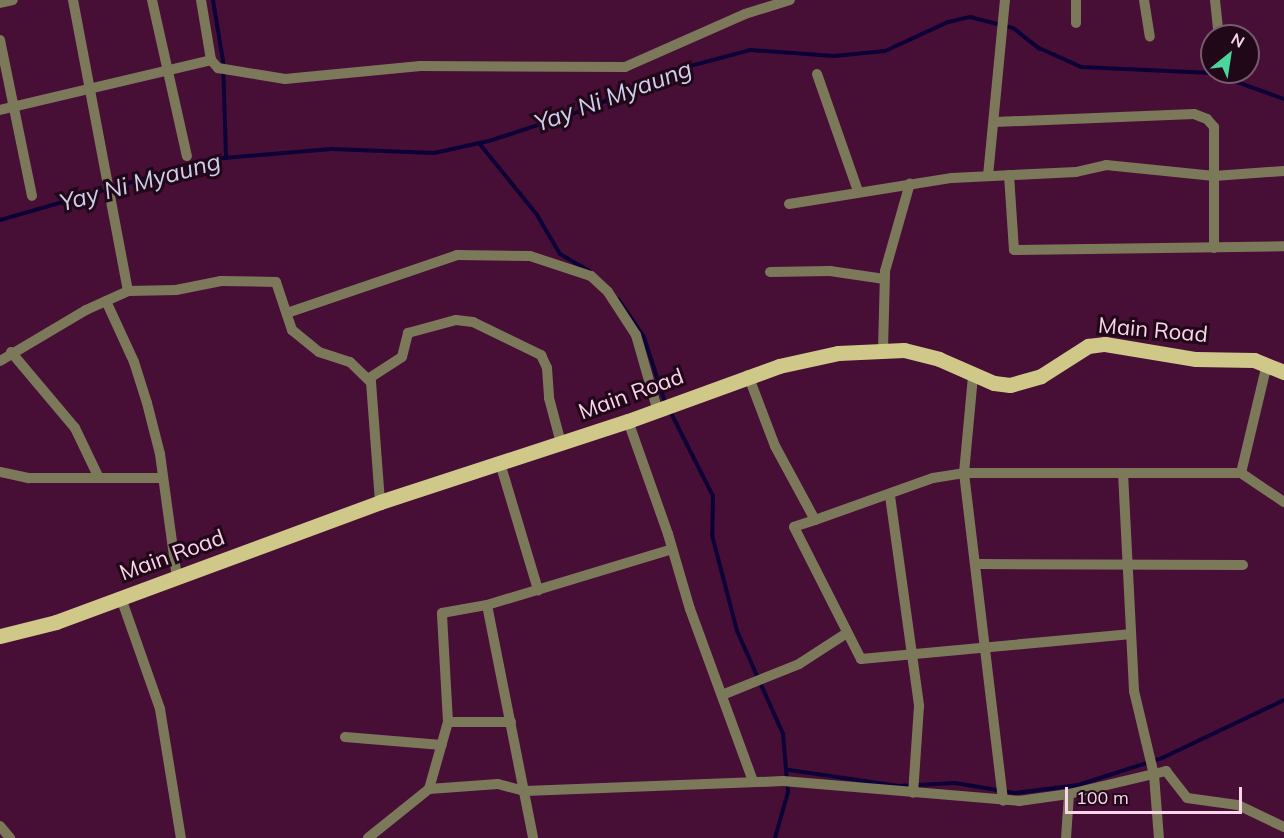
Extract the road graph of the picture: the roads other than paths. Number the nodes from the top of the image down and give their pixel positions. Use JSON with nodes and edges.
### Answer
{"nodes":[{"id":1,"x":13,"y":0,"type":"edge"},
{"id":2,"x":73,"y":0,"type":"edge"},
{"id":3,"x":152,"y":0,"type":"edge"},
{"id":4,"x":201,"y":0,"type":"edge"},
{"id":5,"x":790,"y":0,"type":"edge"},
{"id":6,"x":1076,"y":0,"type":"edge"},
{"id":7,"x":1144,"y":0,"type":"edge"},
{"id":8,"x":1215,"y":0,"type":"edge"},
{"id":9,"x":0,"y":3,"type":"edge"},
{"id":10,"x":1005,"y":5,"type":"edge"},
{"id":11,"x":1076,"y":23,"type":"dead end"},
{"id":12,"x":1218,"y":24,"type":"edge"},
{"id":13,"x":1150,"y":37,"type":"dead end"},
{"id":14,"x":0,"y":40,"type":"edge"},
{"id":15,"x":211,"y":60,"type":"junction"},
{"id":16,"x":168,"y":69,"type":"junction"},
{"id":17,"x":817,"y":74,"type":"dead end"},
{"id":18,"x":90,"y":92,"type":"junction"},
{"id":19,"x":14,"y":107,"type":"junction"},
{"id":20,"x":0,"y":110,"type":"edge"},
{"id":21,"x":995,"y":122,"type":"junction"},
{"id":22,"x":187,"y":156,"type":"dead end"},
{"id":23,"x":1284,"y":171,"type":"edge"},
{"id":24,"x":1009,"y":175,"type":"junction"},
{"id":25,"x":988,"y":176,"type":"junction"},
{"id":26,"x":1214,"y":176,"type":"junction"},
{"id":27,"x":910,"y":183,"type":"junction"},
{"id":28,"x":858,"y":191,"type":"junction"},
{"id":29,"x":32,"y":196,"type":"dead end"},
{"id":30,"x":789,"y":204,"type":"dead end"},
{"id":31,"x":1284,"y":246,"type":"edge"},
{"id":32,"x":1214,"y":248,"type":"junction"},
{"id":33,"x":770,"y":272,"type":"dead end"},
{"id":34,"x":884,"y":279,"type":"junction"},
{"id":35,"x":128,"y":291,"type":"junction"},
{"id":36,"x":106,"y":301,"type":"junction"},
{"id":37,"x":287,"y":313,"type":"junction"},
{"id":38,"x":883,"y":350,"type":"junction"},
{"id":39,"x":11,"y":352,"type":"junction"},
{"id":40,"x":0,"y":361,"type":"edge"},
{"id":41,"x":1268,"y":364,"type":"junction"},
{"id":42,"x":1284,"y":372,"type":"edge"},
{"id":43,"x":748,"y":375,"type":"junction"},
{"id":44,"x":973,"y":376,"type":"junction"},
{"id":45,"x":368,"y":379,"type":"junction"},
{"id":46,"x":657,"y":408,"type":"junction"},
{"id":47,"x":628,"y":421,"type":"junction"},
{"id":48,"x":561,"y":443,"type":"junction"},
{"id":49,"x":500,"y":463,"type":"junction"},
{"id":50,"x":0,"y":472,"type":"edge"},
{"id":51,"x":964,"y":473,"type":"junction"},
{"id":52,"x":1123,"y":473,"type":"junction"},
{"id":53,"x":1242,"y":473,"type":"junction"},
{"id":54,"x":99,"y":478,"type":"junction"},
{"id":55,"x":161,"y":478,"type":"junction"},
{"id":56,"x":890,"y":496,"type":"junction"},
{"id":57,"x":380,"y":502,"type":"junction"},
{"id":58,"x":1284,"y":502,"type":"edge"},
{"id":59,"x":815,"y":520,"type":"junction"},
{"id":60,"x":672,"y":549,"type":"junction"},
{"id":61,"x":1126,"y":562,"type":"junction"},
{"id":62,"x":978,"y":564,"type":"junction"},
{"id":63,"x":1243,"y":565,"type":"dead end"},
{"id":64,"x":177,"y":578,"type":"junction"},
{"id":65,"x":538,"y":590,"type":"junction"},
{"id":66,"x":121,"y":598,"type":"junction"},
{"id":67,"x":487,"y":605,"type":"junction"},
{"id":68,"x":847,"y":633,"type":"junction"},
{"id":69,"x":1129,"y":634,"type":"junction"},
{"id":70,"x":0,"y":636,"type":"edge"},
{"id":71,"x":986,"y":647,"type":"junction"},
{"id":72,"x":914,"y":654,"type":"junction"},
{"id":73,"x":722,"y":695,"type":"junction"},
{"id":74,"x":448,"y":722,"type":"junction"},
{"id":75,"x":511,"y":722,"type":"junction"},
{"id":76,"x":345,"y":737,"type":"dead end"},
{"id":77,"x":442,"y":745,"type":"junction"},
{"id":78,"x":1152,"y":767,"type":"junction"},
{"id":79,"x":753,"y":781,"type":"junction"},
{"id":80,"x":429,"y":789,"type":"junction"},
{"id":81,"x":525,"y":791,"type":"junction"},
{"id":82,"x":913,"y":793,"type":"junction"},
{"id":83,"x":1001,"y":793,"type":"junction"},
{"id":84,"x":1069,"y":794,"type":"junction"},
{"id":85,"x":0,"y":826,"type":"edge"},
{"id":86,"x":1284,"y":826,"type":"edge"},
{"id":87,"x":10,"y":838,"type":"edge"},
{"id":88,"x":181,"y":838,"type":"edge"},
{"id":89,"x":368,"y":838,"type":"edge"},
{"id":90,"x":533,"y":838,"type":"edge"},
{"id":91,"x":1066,"y":838,"type":"edge"},
{"id":92,"x":1159,"y":838,"type":"edge"}],
"edges":[{"from":1,"to":9,"type":"street"},
{"from":2,"to":18,"type":"street"},
{"from":3,"to":16,"type":"street"},
{"from":4,"to":15,"type":"street"},
{"from":5,"to":15,"type":"street"},
{"from":6,"to":11,"type":"street"},
{"from":7,"to":13,"type":"street"},
{"from":8,"to":12,"type":"street"},
{"from":10,"to":21,"type":"street"},
{"from":14,"to":19,"type":"street"},
{"from":15,"to":16,"type":"street"},
{"from":16,"to":18,"type":"street"},
{"from":16,"to":22,"type":"street"},
{"from":17,"to":28,"type":"street"},
{"from":18,"to":19,"type":"street"},
{"from":18,"to":35,"type":"street"},
{"from":19,"to":20,"type":"street"},
{"from":19,"to":29,"type":"street"},
{"from":21,"to":25,"type":"street"},
{"from":21,"to":26,"type":"street"},
{"from":23,"to":26,"type":"street"},
{"from":24,"to":25,"type":"street"},
{"from":24,"to":26,"type":"street"},
{"from":24,"to":32,"type":"street"},
{"from":25,"to":27,"type":"street"},
{"from":26,"to":32,"type":"street"},
{"from":27,"to":28,"type":"street"},
{"from":27,"to":34,"type":"street"},
{"from":28,"to":30,"type":"street"},
{"from":31,"to":32,"type":"street"},
{"from":33,"to":34,"type":"street"},
{"from":34,"to":38,"type":"street"},
{"from":35,"to":36,"type":"street"},
{"from":35,"to":37,"type":"street"},
{"from":36,"to":39,"type":"street"},
{"from":36,"to":55,"type":"street"},
{"from":37,"to":45,"type":"street"},
{"from":37,"to":46,"type":"street"},
{"from":38,"to":43,"type":"main road","name":"Main Road"},
{"from":38,"to":44,"type":"main road","name":"Main Road"},
{"from":39,"to":40,"type":"street"},
{"from":39,"to":54,"type":"street"},
{"from":41,"to":42,"type":"main road","name":"Main Road"},
{"from":41,"to":44,"type":"main road","name":"Main Road"},
{"from":41,"to":53,"type":"street"},
{"from":43,"to":46,"type":"main road","name":"Main Road"},
{"from":43,"to":59,"type":"street"},
{"from":44,"to":51,"type":"street"},
{"from":45,"to":48,"type":"street"},
{"from":45,"to":57,"type":"street"},
{"from":46,"to":47,"type":"main road","name":"Main Road"},
{"from":47,"to":48,"type":"main road","name":"Main Road"},
{"from":47,"to":60,"type":"street"},
{"from":48,"to":49,"type":"main road","name":"Main Road"},
{"from":49,"to":57,"type":"main road","name":"Main Road"},
{"from":49,"to":65,"type":"street"},
{"from":50,"to":54,"type":"street"},
{"from":51,"to":52,"type":"street"},
{"from":51,"to":56,"type":"street"},
{"from":51,"to":62,"type":"street"},
{"from":52,"to":53,"type":"street"},
{"from":52,"to":61,"type":"street"},
{"from":53,"to":58,"type":"street"},
{"from":54,"to":55,"type":"street"},
{"from":55,"to":64,"type":"street"},
{"from":56,"to":59,"type":"street"},
{"from":56,"to":72,"type":"street"},
{"from":57,"to":64,"type":"main road","name":"Main Road"},
{"from":59,"to":68,"type":"street"},
{"from":60,"to":65,"type":"street"},
{"from":60,"to":73,"type":"street"},
{"from":61,"to":62,"type":"street"},
{"from":61,"to":63,"type":"street"},
{"from":61,"to":69,"type":"street"},
{"from":62,"to":71,"type":"street"},
{"from":64,"to":66,"type":"main road","name":"Main Road"},
{"from":65,"to":67,"type":"street"},
{"from":66,"to":70,"type":"main road","name":"Main Road"},
{"from":66,"to":88,"type":"street"},
{"from":67,"to":74,"type":"street"},
{"from":67,"to":75,"type":"street"},
{"from":68,"to":72,"type":"street"},
{"from":68,"to":73,"type":"street"},
{"from":69,"to":71,"type":"street"},
{"from":69,"to":78,"type":"street"},
{"from":71,"to":72,"type":"street"},
{"from":71,"to":83,"type":"street"},
{"from":72,"to":82,"type":"street"},
{"from":73,"to":79,"type":"street"},
{"from":74,"to":75,"type":"street"},
{"from":74,"to":77,"type":"street"},
{"from":75,"to":81,"type":"street"},
{"from":76,"to":77,"type":"street"},
{"from":77,"to":80,"type":"street"},
{"from":78,"to":84,"type":"street"},
{"from":78,"to":86,"type":"street"},
{"from":78,"to":92,"type":"street"},
{"from":79,"to":81,"type":"street"},
{"from":79,"to":82,"type":"street"},
{"from":80,"to":81,"type":"street"},
{"from":80,"to":89,"type":"street"},
{"from":81,"to":90,"type":"street"},
{"from":82,"to":83,"type":"street"},
{"from":83,"to":84,"type":"street"},
{"from":84,"to":91,"type":"street"},
{"from":85,"to":87,"type":"street"}]}
